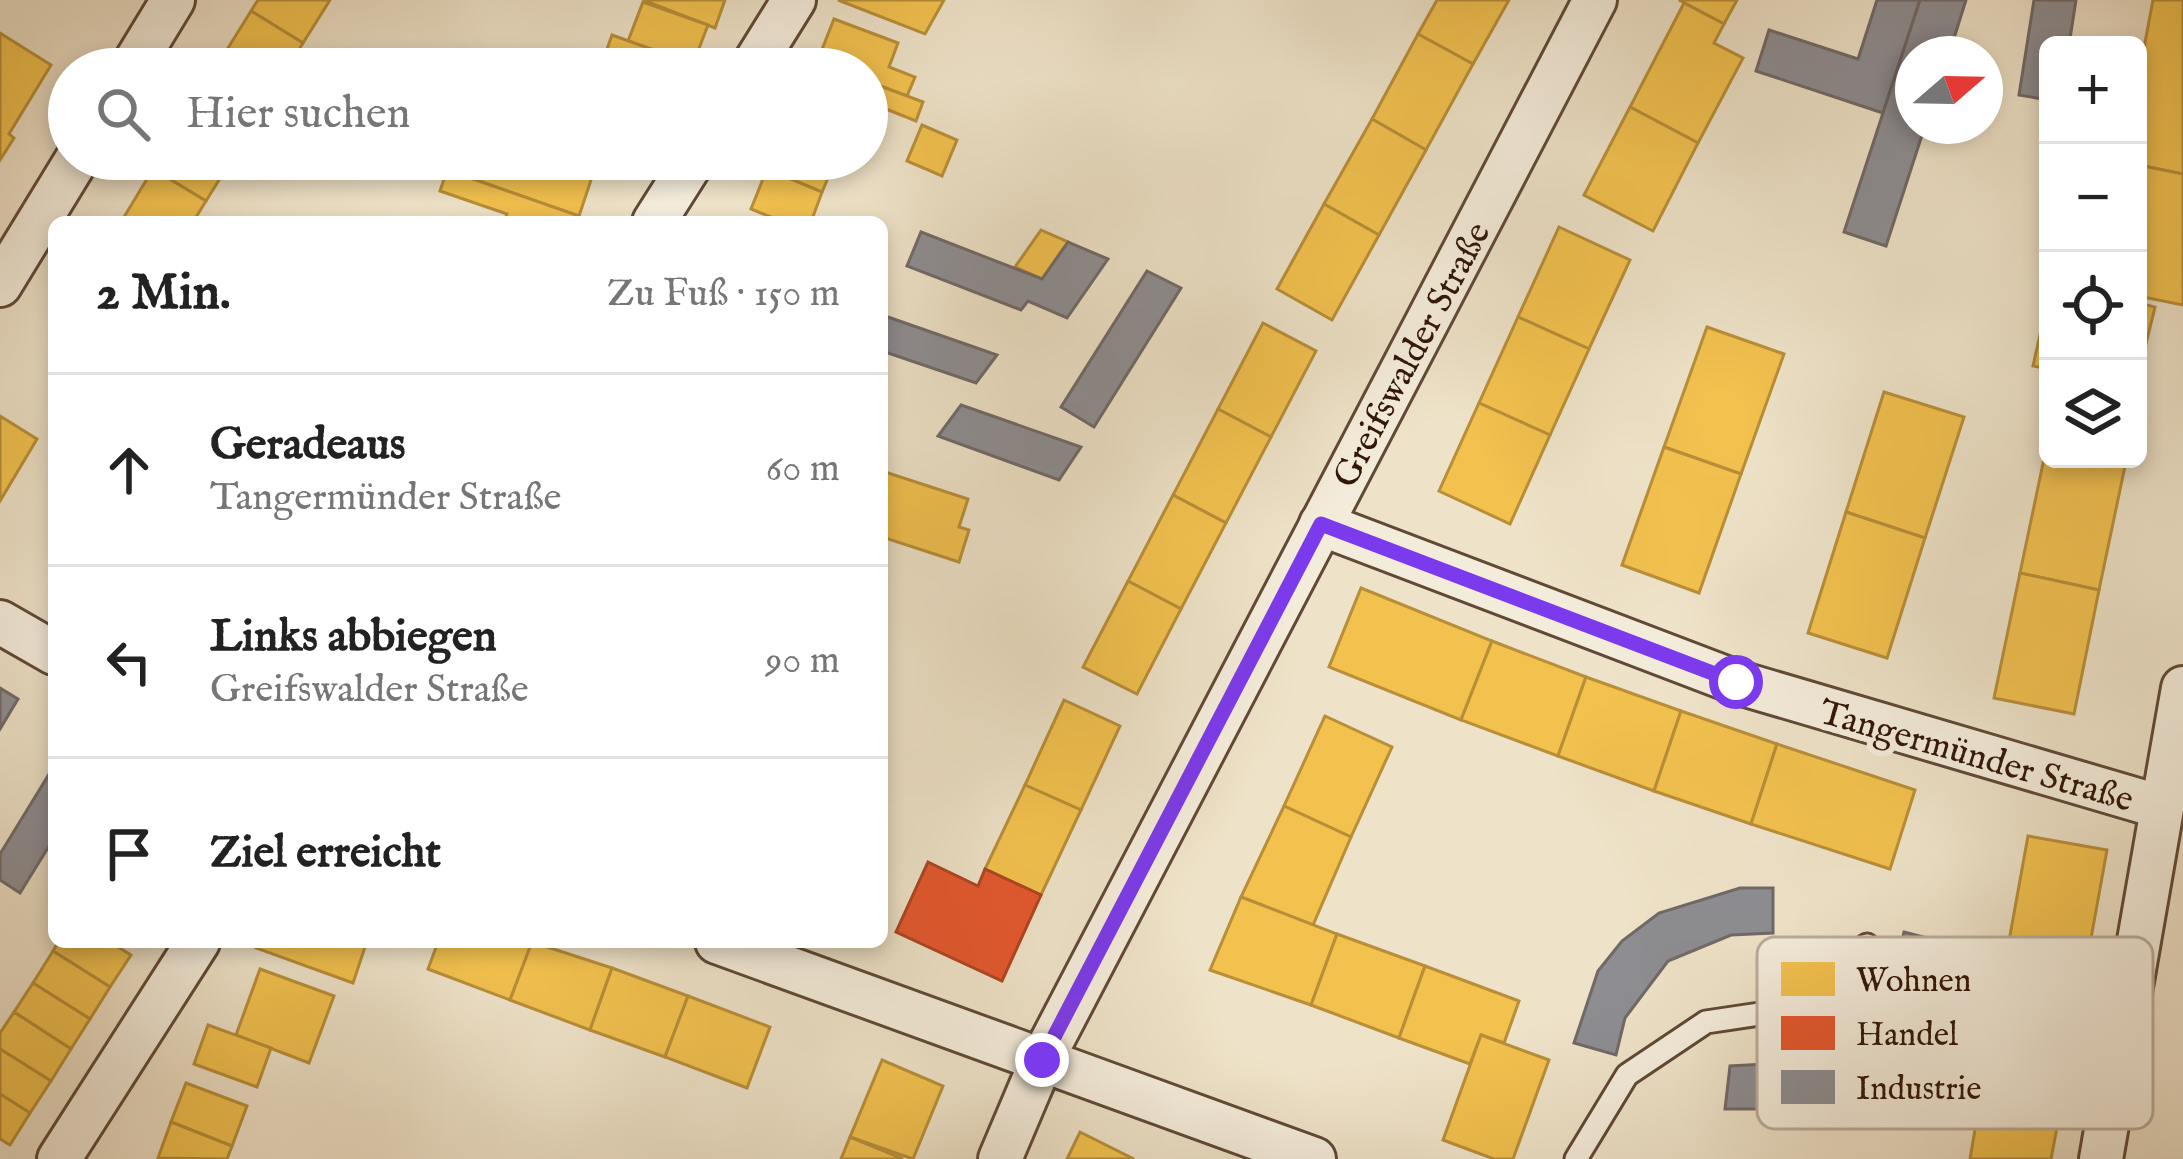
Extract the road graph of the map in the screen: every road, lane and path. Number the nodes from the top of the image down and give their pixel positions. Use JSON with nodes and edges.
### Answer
{"nodes":[{"id":1,"x":173,"y":0,"type":"edge"},
{"id":2,"x":794,"y":0,"type":"edge"},
{"id":3,"x":1595,"y":0,"type":"edge"},
{"id":4,"x":144,"y":48,"type":"edge"},
{"id":5,"x":764,"y":48,"type":"edge"},
{"id":6,"x":64,"y":180,"type":"edge"},
{"id":7,"x":681,"y":180,"type":"edge"},
{"id":8,"x":658,"y":216,"type":"edge"},
{"id":9,"x":0,"y":285,"type":"edge"},
{"id":10,"x":1321,"y":524,"type":"junction"},
{"id":11,"x":0,"y":622,"type":"edge"},
{"id":12,"x":48,"y":650,"type":"edge"},
{"id":13,"x":2183,"y":688,"type":"edge"},
{"id":14,"x":2161,"y":807,"type":"junction"},
{"id":15,"x":2139,"y":937,"type":"edge"},
{"id":16,"x":194,"y":948,"type":"edge"},
{"id":17,"x":734,"y":948,"type":"edge"},
{"id":18,"x":1757,"y":1014,"type":"edge"},
{"id":19,"x":1042,"y":1060,"type":"junction"},
{"id":20,"x":2106,"y":1129,"type":"edge"},
{"id":21,"x":59,"y":1159,"type":"edge"},
{"id":22,"x":1000,"y":1159,"type":"edge"},
{"id":23,"x":1314,"y":1159,"type":"edge"},
{"id":24,"x":1576,"y":1159,"type":"edge"},
{"id":25,"x":2101,"y":1159,"type":"edge"}],
"edges":[{"from":1,"to":4,"type":"street"},
{"from":2,"to":5,"type":"street"},
{"from":3,"to":10,"type":"street","name":"Greifswalder Straße"},
{"from":6,"to":9,"type":"street"},
{"from":7,"to":8,"type":"street"},
{"from":10,"to":14,"type":"street","name":"Tangermünder Straße"},
{"from":10,"to":19,"type":"street","name":"Greifswalder Straße"},
{"from":11,"to":12,"type":"street"},
{"from":13,"to":14,"type":"street"},
{"from":14,"to":15,"type":"street"},
{"from":16,"to":21,"type":"street"},
{"from":17,"to":19,"type":"street"},
{"from":18,"to":24,"type":"lane"},
{"from":19,"to":22,"type":"street","name":"Greifswalder Straße"},
{"from":19,"to":23,"type":"street"},
{"from":20,"to":25,"type":"street"}]}
